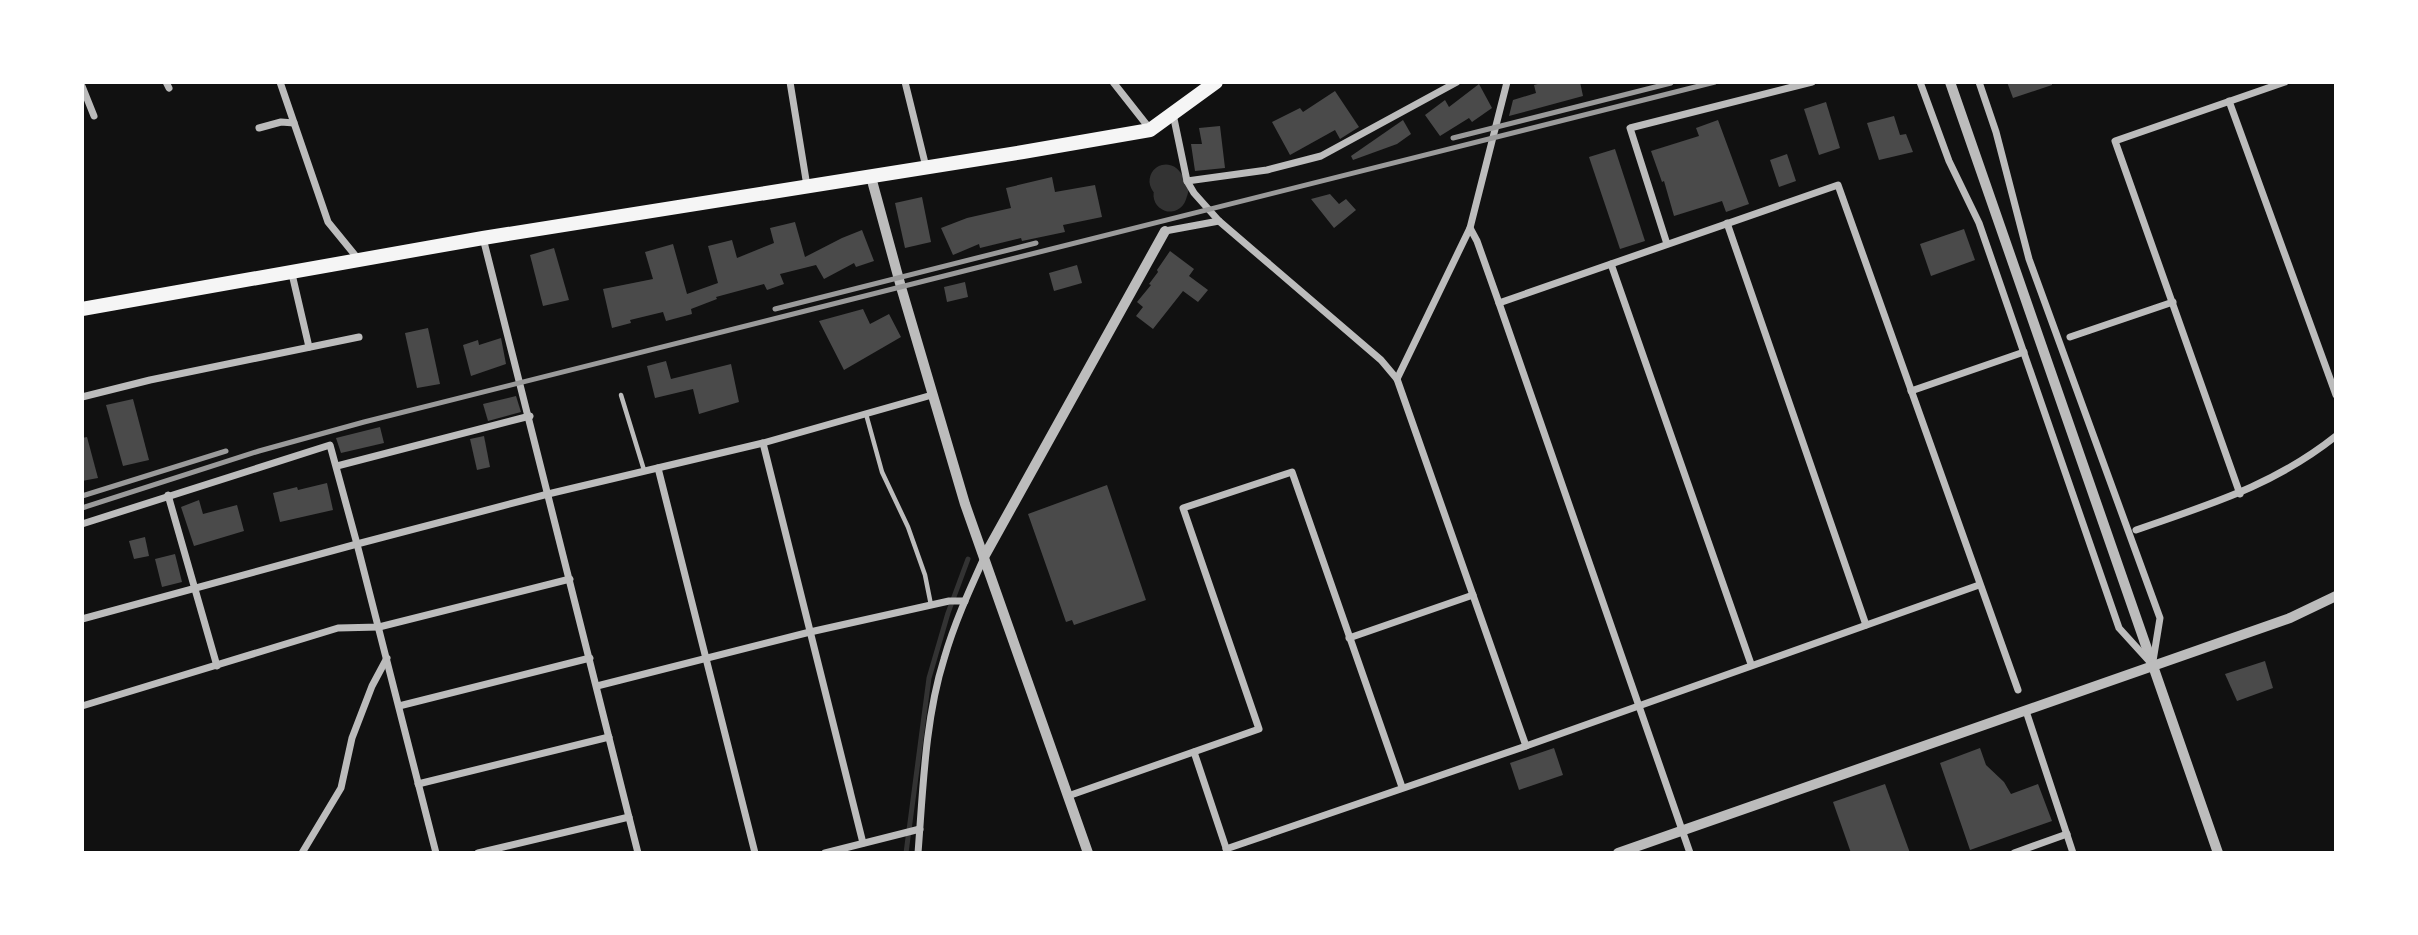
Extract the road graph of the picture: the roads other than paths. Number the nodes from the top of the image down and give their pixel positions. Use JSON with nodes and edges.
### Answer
{"nodes":[{"id":1,"x":280,"y":82,"type":"edge"},
{"id":2,"x":790,"y":82,"type":"edge"},
{"id":3,"x":905,"y":82,"type":"edge"},
{"id":4,"x":1113,"y":82,"type":"edge"},
{"id":5,"x":1216,"y":82,"type":"edge"},
{"id":6,"x":1457,"y":82,"type":"edge"},
{"id":7,"x":1507,"y":82,"type":"edge"},
{"id":8,"x":1812,"y":82,"type":"edge"},
{"id":9,"x":1920,"y":82,"type":"edge"},
{"id":10,"x":1950,"y":82,"type":"edge"},
{"id":11,"x":1979,"y":82,"type":"edge"},
{"id":12,"x":2285,"y":82,"type":"edge"},
{"id":13,"x":82,"y":86,"type":"edge"},
{"id":14,"x":2229,"y":101,"type":"junction"},
{"id":15,"x":1173,"y":114,"type":"junction"},
{"id":16,"x":94,"y":116,"type":"dead end"},
{"id":17,"x":294,"y":123,"type":"junction"},
{"id":18,"x":259,"y":128,"type":"dead end"},
{"id":19,"x":1150,"y":130,"type":"junction"},
{"id":20,"x":926,"y":168,"type":"junction"},
{"id":21,"x":871,"y":177,"type":"junction"},
{"id":22,"x":1187,"y":181,"type":"junction"},
{"id":23,"x":807,"y":186,"type":"junction"},
{"id":24,"x":1219,"y":221,"type":"junction"},
{"id":25,"x":1727,"y":223,"type":"junction"},
{"id":26,"x":1470,"y":228,"type":"junction"},
{"id":27,"x":1165,"y":232,"type":"joint"},
{"id":28,"x":483,"y":238,"type":"junction"},
{"id":29,"x":1667,"y":244,"type":"junction"},
{"id":30,"x":360,"y":261,"type":"junction"},
{"id":31,"x":1611,"y":264,"type":"junction"},
{"id":32,"x":292,"y":274,"type":"junction"},
{"id":33,"x":2173,"y":302,"type":"junction"},
{"id":34,"x":1499,"y":303,"type":"junction"},
{"id":35,"x":82,"y":309,"type":"edge"},
{"id":36,"x":359,"y":337,"type":"dead end"},
{"id":37,"x":2070,"y":337,"type":"dead end"},
{"id":38,"x":309,"y":347,"type":"junction"},
{"id":39,"x":2024,"y":352,"type":"junction"},
{"id":40,"x":1397,"y":379,"type":"junction"},
{"id":41,"x":1911,"y":391,"type":"junction"},
{"id":42,"x":621,"y":395,"type":"dead end"},
{"id":43,"x":932,"y":395,"type":"junction"},
{"id":44,"x":2336,"y":395,"type":"edge"},
{"id":45,"x":82,"y":397,"type":"edge"},
{"id":46,"x":866,"y":414,"type":"junction"},
{"id":47,"x":530,"y":416,"type":"junction"},
{"id":48,"x":2336,"y":436,"type":"edge"},
{"id":49,"x":763,"y":443,"type":"junction"},
{"id":50,"x":337,"y":466,"type":"junction"},
{"id":51,"x":658,"y":468,"type":"junction"},
{"id":52,"x":644,"y":471,"type":"junction"},
{"id":53,"x":548,"y":494,"type":"junction"},
{"id":54,"x":2240,"y":494,"type":"junction"},
{"id":55,"x":168,"y":495,"type":"junction"},
{"id":56,"x":82,"y":524,"type":"edge"},
{"id":57,"x":2136,"y":530,"type":"dead end"},
{"id":58,"x":357,"y":544,"type":"junction"},
{"id":59,"x":984,"y":557,"type":"junction"},
{"id":60,"x":570,"y":579,"type":"junction"},
{"id":61,"x":1979,"y":585,"type":"junction"},
{"id":62,"x":194,"y":587,"type":"junction"},
{"id":63,"x":1473,"y":595,"type":"junction"},
{"id":64,"x":2336,"y":596,"type":"edge"},
{"id":65,"x":957,"y":601,"type":"junction"},
{"id":66,"x":930,"y":605,"type":"junction"},
{"id":67,"x":82,"y":619,"type":"edge"},
{"id":68,"x":1866,"y":625,"type":"junction"},
{"id":69,"x":379,"y":627,"type":"junction"},
{"id":70,"x":810,"y":632,"type":"junction"},
{"id":71,"x":1349,"y":638,"type":"junction"},
{"id":72,"x":387,"y":657,"type":"junction"},
{"id":73,"x":590,"y":657,"type":"junction"},
{"id":74,"x":706,"y":658,"type":"junction"},
{"id":75,"x":1751,"y":664,"type":"junction"},
{"id":76,"x":217,"y":666,"type":"junction"},
{"id":77,"x":2153,"y":666,"type":"junction"},
{"id":78,"x":597,"y":686,"type":"junction"},
{"id":79,"x":2018,"y":690,"type":"dead end"},
{"id":80,"x":82,"y":693,"type":"edge"},
{"id":81,"x":84,"y":705,"type":"edge"},
{"id":82,"x":1639,"y":705,"type":"junction"},
{"id":83,"x":399,"y":706,"type":"junction"},
{"id":84,"x":2026,"y":711,"type":"junction"},
{"id":85,"x":609,"y":737,"type":"junction"},
{"id":86,"x":1526,"y":746,"type":"junction"},
{"id":87,"x":1194,"y":752,"type":"junction"},
{"id":88,"x":418,"y":784,"type":"junction"},
{"id":89,"x":1402,"y":787,"type":"junction"},
{"id":90,"x":1068,"y":796,"type":"junction"},
{"id":91,"x":629,"y":817,"type":"junction"},
{"id":92,"x":920,"y":829,"type":"junction"},
{"id":93,"x":1682,"y":830,"type":"junction"},
{"id":94,"x":2067,"y":834,"type":"junction"},
{"id":95,"x":863,"y":843,"type":"junction"},
{"id":96,"x":1227,"y":851,"type":"edge"},
{"id":97,"x":302,"y":853,"type":"edge"},
{"id":98,"x":436,"y":853,"type":"edge"},
{"id":99,"x":478,"y":853,"type":"edge"},
{"id":100,"x":638,"y":853,"type":"edge"},
{"id":101,"x":755,"y":853,"type":"edge"},
{"id":102,"x":825,"y":853,"type":"edge"},
{"id":103,"x":918,"y":853,"type":"edge"},
{"id":104,"x":1088,"y":853,"type":"edge"},
{"id":105,"x":1618,"y":853,"type":"edge"},
{"id":106,"x":1690,"y":853,"type":"edge"},
{"id":107,"x":2014,"y":853,"type":"edge"},
{"id":108,"x":2073,"y":853,"type":"edge"},
{"id":109,"x":2218,"y":853,"type":"edge"}],
"edges":[{"from":1,"to":17,"type":"street"},
{"from":2,"to":23,"type":"street"},
{"from":3,"to":20,"type":"street"},
{"from":4,"to":19,"type":"street"},
{"from":5,"to":15,"type":"main road"},
{"from":6,"to":22,"type":"street"},
{"from":7,"to":26,"type":"street"},
{"from":8,"to":29,"type":"street"},
{"from":9,"to":39,"type":"street"},
{"from":10,"to":77,"type":"street"},
{"from":11,"to":77,"type":"street"},
{"from":12,"to":14,"type":"street"},
{"from":13,"to":16,"type":"street"},
{"from":14,"to":33,"type":"street"},
{"from":14,"to":44,"type":"street"},
{"from":15,"to":19,"type":"main road"},
{"from":15,"to":22,"type":"street"},
{"from":17,"to":18,"type":"street"},
{"from":17,"to":30,"type":"street"},
{"from":19,"to":20,"type":"main road"},
{"from":20,"to":21,"type":"main road"},
{"from":21,"to":23,"type":"main road"},
{"from":21,"to":43,"type":"street"},
{"from":22,"to":24,"type":"street"},
{"from":23,"to":28,"type":"main road"},
{"from":24,"to":27,"type":"street"},
{"from":24,"to":40,"type":"street"},
{"from":25,"to":29,"type":"street"},
{"from":25,"to":41,"type":"street"},
{"from":25,"to":68,"type":"street"},
{"from":26,"to":34,"type":"street"},
{"from":26,"to":40,"type":"street"},
{"from":27,"to":59,"type":"street"},
{"from":28,"to":30,"type":"main road"},
{"from":28,"to":47,"type":"street"},
{"from":29,"to":31,"type":"street"},
{"from":30,"to":32,"type":"main road"},
{"from":31,"to":34,"type":"street"},
{"from":31,"to":75,"type":"street"},
{"from":32,"to":35,"type":"main road"},
{"from":32,"to":38,"type":"street"},
{"from":33,"to":37,"type":"street"},
{"from":33,"to":54,"type":"street"},
{"from":34,"to":82,"type":"street"},
{"from":36,"to":38,"type":"street"},
{"from":38,"to":45,"type":"street"},
{"from":39,"to":41,"type":"street"},
{"from":39,"to":77,"type":"street"},
{"from":40,"to":63,"type":"street"},
{"from":41,"to":61,"type":"street"},
{"from":42,"to":52,"type":"lane"},
{"from":43,"to":46,"type":"street"},
{"from":43,"to":59,"type":"street"},
{"from":46,"to":49,"type":"street"},
{"from":46,"to":66,"type":"lane"},
{"from":47,"to":50,"type":"street"},
{"from":47,"to":53,"type":"street"},
{"from":48,"to":54,"type":"street"},
{"from":49,"to":51,"type":"street"},
{"from":49,"to":70,"type":"street"},
{"from":50,"to":55,"type":"street"},
{"from":50,"to":58,"type":"street"},
{"from":51,"to":52,"type":"street"},
{"from":51,"to":74,"type":"street"},
{"from":52,"to":53,"type":"street"},
{"from":53,"to":58,"type":"street"},
{"from":53,"to":60,"type":"street"},
{"from":54,"to":57,"type":"street"},
{"from":55,"to":56,"type":"street"},
{"from":55,"to":62,"type":"street"},
{"from":58,"to":62,"type":"street"},
{"from":58,"to":69,"type":"street"},
{"from":59,"to":65,"type":"street"},
{"from":59,"to":90,"type":"street"},
{"from":60,"to":69,"type":"street"},
{"from":60,"to":73,"type":"street"},
{"from":61,"to":68,"type":"street"},
{"from":61,"to":79,"type":"street"},
{"from":62,"to":67,"type":"street"},
{"from":62,"to":76,"type":"street"},
{"from":63,"to":71,"type":"street"},
{"from":63,"to":86,"type":"street"},
{"from":64,"to":77,"type":"street"},
{"from":65,"to":66,"type":"street"},
{"from":65,"to":92,"type":"street"},
{"from":66,"to":70,"type":"street"},
{"from":68,"to":75,"type":"street"},
{"from":69,"to":72,"type":"street"},
{"from":69,"to":76,"type":"street"},
{"from":70,"to":74,"type":"street"},
{"from":70,"to":95,"type":"street"},
{"from":71,"to":87,"type":"street"},
{"from":71,"to":89,"type":"street"},
{"from":72,"to":83,"type":"street"},
{"from":72,"to":97,"type":"street"},
{"from":73,"to":78,"type":"street"},
{"from":73,"to":83,"type":"street"},
{"from":74,"to":78,"type":"street"},
{"from":74,"to":101,"type":"street"},
{"from":75,"to":82,"type":"street"},
{"from":76,"to":81,"type":"street"},
{"from":77,"to":84,"type":"street"},
{"from":77,"to":109,"type":"street"},
{"from":78,"to":85,"type":"street"},
{"from":80,"to":81,"type":"street"},
{"from":82,"to":86,"type":"street"},
{"from":82,"to":93,"type":"street"},
{"from":83,"to":88,"type":"street"},
{"from":84,"to":93,"type":"street"},
{"from":84,"to":94,"type":"street"},
{"from":85,"to":88,"type":"street"},
{"from":85,"to":91,"type":"street"},
{"from":86,"to":89,"type":"street"},
{"from":87,"to":90,"type":"street"},
{"from":87,"to":96,"type":"street"},
{"from":88,"to":98,"type":"street"},
{"from":89,"to":96,"type":"street"},
{"from":90,"to":104,"type":"street"},
{"from":91,"to":99,"type":"street"},
{"from":91,"to":100,"type":"street"},
{"from":92,"to":95,"type":"street"},
{"from":92,"to":103,"type":"street"},
{"from":93,"to":105,"type":"street"},
{"from":93,"to":106,"type":"street"},
{"from":94,"to":107,"type":"street"},
{"from":94,"to":108,"type":"street"},
{"from":95,"to":102,"type":"street"}]}
